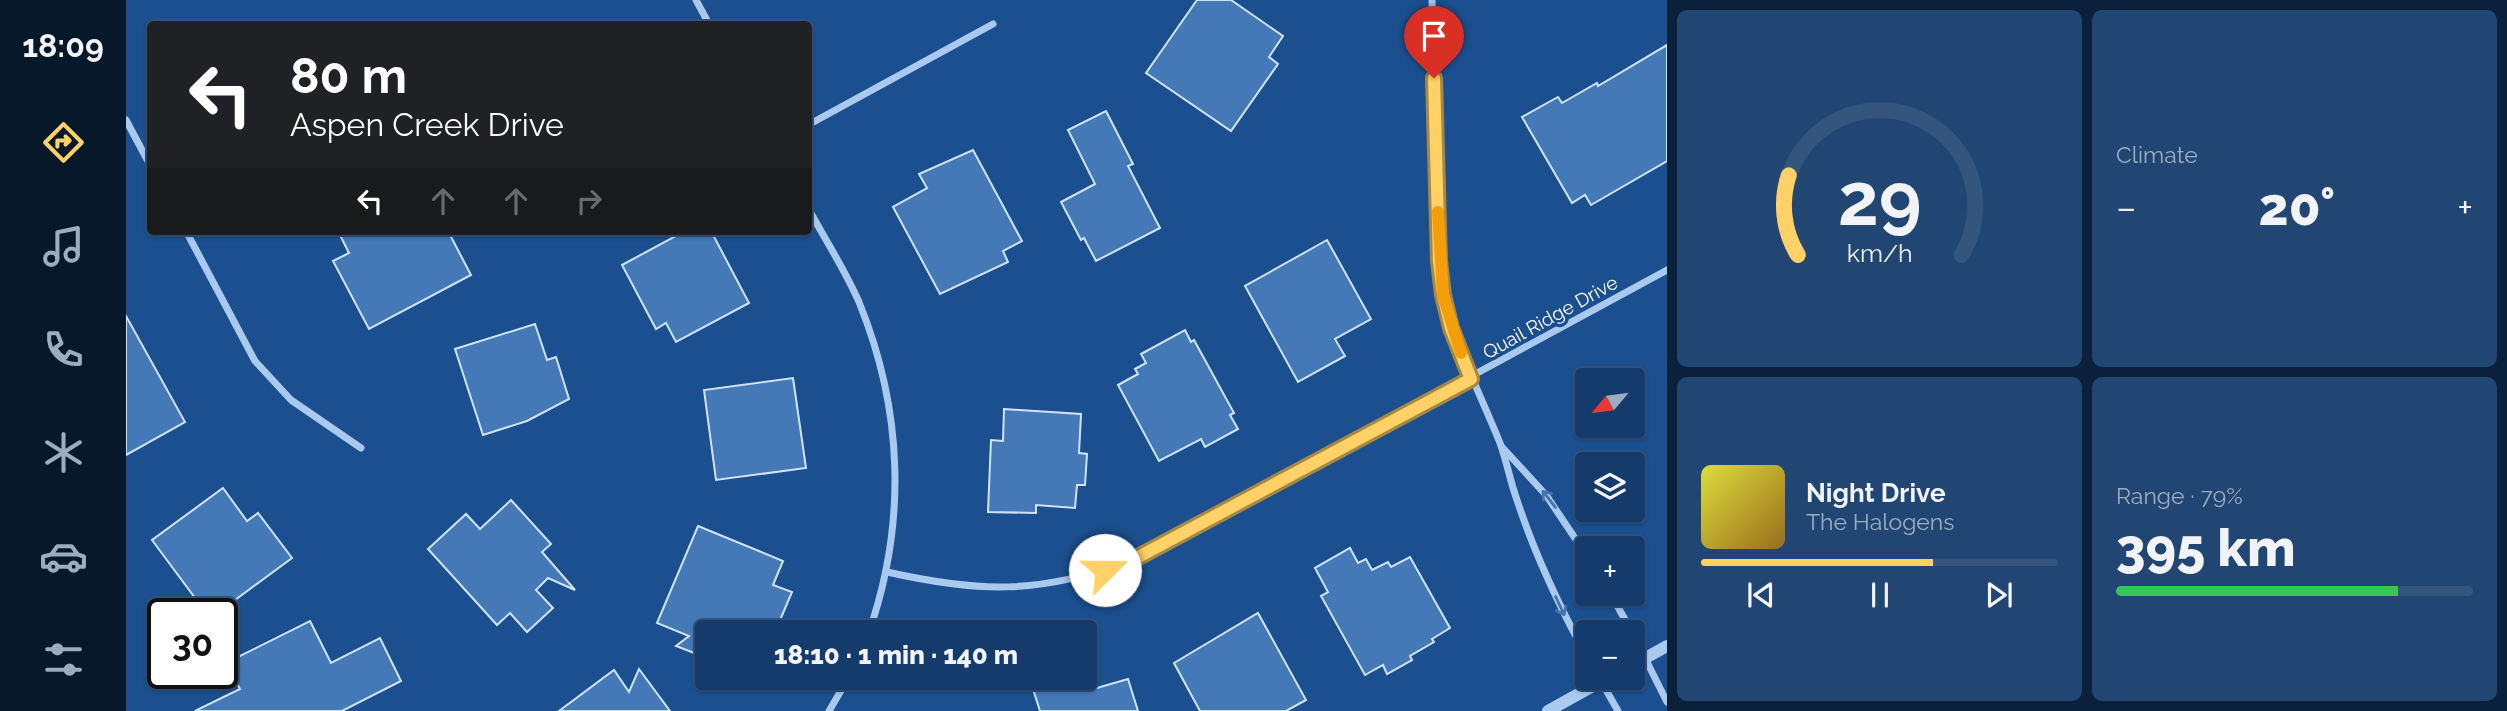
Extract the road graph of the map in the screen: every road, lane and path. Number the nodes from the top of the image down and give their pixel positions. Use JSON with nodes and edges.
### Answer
{"nodes":[{"id":1,"x":696,"y":0,"type":"edge"},
{"id":2,"x":1432,"y":0,"type":"edge"},
{"id":3,"x":707,"y":21,"type":"edge"},
{"id":4,"x":993,"y":24,"type":"dead end"},
{"id":5,"x":126,"y":120,"type":"edge"},
{"id":6,"x":812,"y":123,"type":"edge"},
{"id":7,"x":147,"y":159,"type":"edge"},
{"id":8,"x":812,"y":215,"type":"edge"},
{"id":9,"x":188,"y":235,"type":"edge"},
{"id":10,"x":1667,"y":270,"type":"edge"},
{"id":11,"x":1471,"y":379,"type":"junction"},
{"id":12,"x":1501,"y":445,"type":"junction"},
{"id":13,"x":361,"y":448,"type":"dead end"},
{"id":14,"x":1575,"y":538,"type":"edge"},
{"id":15,"x":887,"y":572,"type":"junction"},
{"id":16,"x":873,"y":620,"type":"edge"},
{"id":17,"x":1575,"y":636,"type":"edge"},
{"id":18,"x":1667,"y":646,"type":"edge"},
{"id":19,"x":1645,"y":658,"type":"joint"},
{"id":20,"x":841,"y":690,"type":"edge"},
{"id":21,"x":1584,"y":690,"type":"edge"},
{"id":22,"x":1608,"y":690,"type":"edge"},
{"id":23,"x":1667,"y":702,"type":"edge"},
{"id":24,"x":829,"y":711,"type":"edge"},
{"id":25,"x":1548,"y":711,"type":"edge"},
{"id":26,"x":1618,"y":711,"type":"edge"}],
"edges":[{"from":1,"to":3,"type":"street"},
{"from":2,"to":11,"type":"street"},
{"from":4,"to":6,"type":"street"},
{"from":5,"to":7,"type":"street"},
{"from":8,"to":15,"type":"street"},
{"from":9,"to":13,"type":"street"},
{"from":10,"to":11,"type":"street","name":"Quail Ridge Drive"},
{"from":11,"to":12,"type":"street"},
{"from":11,"to":15,"type":"street","name":"Quail Ridge Drive"},
{"from":14,"to":12,"type":"street","one_way":true},
{"from":12,"to":17,"type":"street","one_way":true},
{"from":15,"to":16,"type":"street"},
{"from":18,"to":19,"type":"street"},
{"from":19,"to":23,"type":"street"},
{"from":20,"to":24,"type":"street"},
{"from":21,"to":25,"type":"street"},
{"from":22,"to":26,"type":"street"}]}
